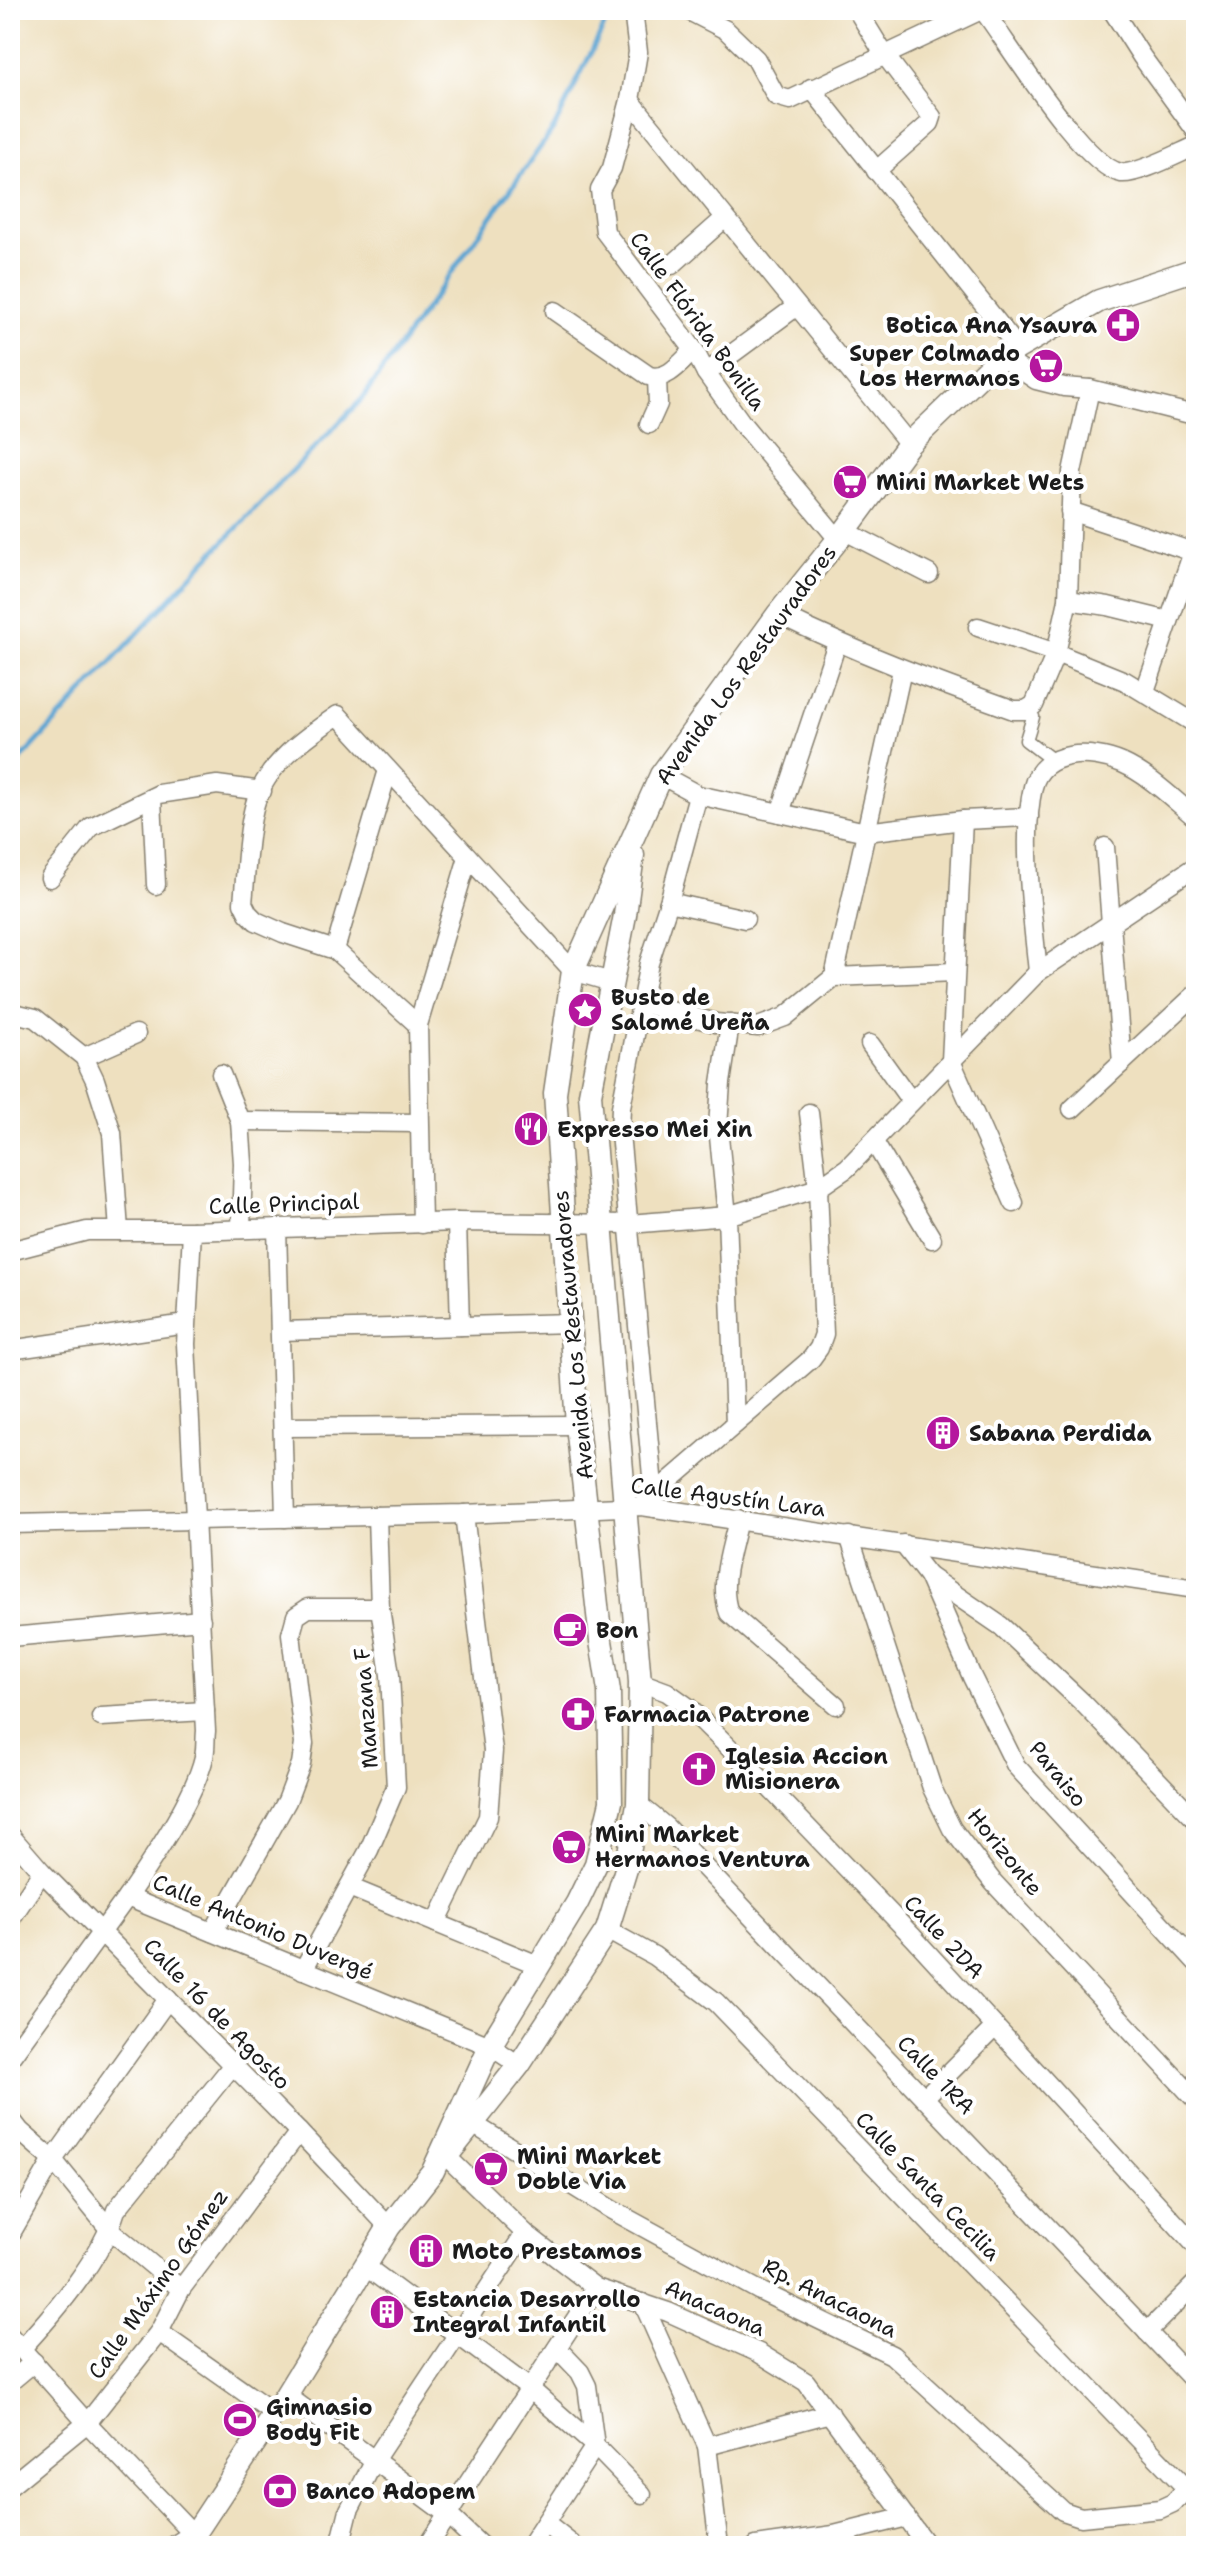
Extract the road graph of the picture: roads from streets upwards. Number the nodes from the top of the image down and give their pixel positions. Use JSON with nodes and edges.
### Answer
{"nodes":[{"id":1,"x":633,"y":10,"type":"edge"},
{"id":2,"x":688,"y":10,"type":"edge"},
{"id":3,"x":857,"y":10,"type":"edge"},
{"id":4,"x":982,"y":10,"type":"edge"},
{"id":5,"x":1112,"y":10,"type":"edge"},
{"id":6,"x":884,"y":54,"type":"junction"},
{"id":7,"x":811,"y":88,"type":"junction"},
{"id":8,"x":630,"y":100,"type":"junction"},
{"id":9,"x":1196,"y":131,"type":"edge"},
{"id":10,"x":1196,"y":146,"type":"edge"},
{"id":11,"x":876,"y":171,"type":"junction"},
{"id":12,"x":725,"y":218,"type":"junction"},
{"id":13,"x":672,"y":265,"type":"dead end"},
{"id":14,"x":1196,"y":269,"type":"edge"},
{"id":15,"x":797,"y":306,"type":"junction"},
{"id":16,"x":555,"y":311,"type":"dead end"},
{"id":17,"x":694,"y":350,"type":"junction"},
{"id":18,"x":1011,"y":353,"type":"junction"},
{"id":19,"x":706,"y":373,"type":"junction"},
{"id":20,"x":657,"y":378,"type":"junction"},
{"id":21,"x":1090,"y":389,"type":"junction"},
{"id":22,"x":1196,"y":412,"type":"edge"},
{"id":23,"x":649,"y":424,"type":"dead end"},
{"id":24,"x":909,"y":444,"type":"junction"},
{"id":25,"x":1070,"y":511,"type":"junction"},
{"id":26,"x":842,"y":535,"type":"junction"},
{"id":27,"x":1194,"y":552,"type":"edge"},
{"id":28,"x":929,"y":574,"type":"dead end"},
{"id":29,"x":1068,"y":600,"type":"junction"},
{"id":30,"x":778,"y":614,"type":"junction"},
{"id":31,"x":1169,"y":621,"type":"junction"},
{"id":32,"x":978,"y":627,"type":"dead end"},
{"id":33,"x":837,"y":643,"type":"junction"},
{"id":34,"x":1056,"y":653,"type":"junction"},
{"id":35,"x":902,"y":670,"type":"junction"},
{"id":36,"x":1145,"y":691,"type":"junction"},
{"id":37,"x":1026,"y":710,"type":"junction"},
{"id":38,"x":1196,"y":724,"type":"edge"},
{"id":39,"x":1052,"y":760,"type":"junction"},
{"id":40,"x":388,"y":770,"type":"junction"},
{"id":41,"x":661,"y":775,"type":"junction"},
{"id":42,"x":262,"y":791,"type":"junction"},
{"id":43,"x":698,"y":795,"type":"junction"},
{"id":44,"x":152,"y":798,"type":"junction"},
{"id":45,"x":780,"y":813,"type":"junction"},
{"id":46,"x":1029,"y":817,"type":"junction"},
{"id":47,"x":1196,"y":818,"type":"edge"},
{"id":48,"x":963,"y":820,"type":"junction"},
{"id":49,"x":636,"y":829,"type":"junction"},
{"id":50,"x":866,"y":832,"type":"junction"},
{"id":51,"x":1105,"y":847,"type":"dead end"},
{"id":52,"x":468,"y":857,"type":"junction"},
{"id":53,"x":1196,"y":866,"type":"edge"},
{"id":54,"x":50,"y":878,"type":"dead end"},
{"id":55,"x":156,"y":885,"type":"dead end"},
{"id":56,"x":669,"y":902,"type":"junction"},
{"id":57,"x":745,"y":919,"type":"dead end"},
{"id":58,"x":1112,"y":923,"type":"junction"},
{"id":59,"x":335,"y":950,"type":"junction"},
{"id":60,"x":573,"y":971,"type":"junction"},
{"id":61,"x":955,"y":972,"type":"junction"},
{"id":62,"x":1038,"y":972,"type":"junction"},
{"id":63,"x":834,"y":977,"type":"junction"},
{"id":64,"x":611,"y":982,"type":"junction"},
{"id":65,"x":1196,"y":994,"type":"edge"},
{"id":66,"x":640,"y":1003,"type":"junction"},
{"id":67,"x":10,"y":1012,"type":"edge"},
{"id":68,"x":730,"y":1024,"type":"junction"},
{"id":69,"x":418,"y":1025,"type":"junction"},
{"id":70,"x":136,"y":1034,"type":"dead end"},
{"id":71,"x":870,"y":1044,"type":"dead end"},
{"id":72,"x":84,"y":1057,"type":"junction"},
{"id":73,"x":951,"y":1061,"type":"junction"},
{"id":74,"x":1122,"y":1063,"type":"junction"},
{"id":75,"x":221,"y":1074,"type":"dead end"},
{"id":76,"x":911,"y":1101,"type":"junction"},
{"id":77,"x":1072,"y":1109,"type":"dead end"},
{"id":78,"x":809,"y":1113,"type":"dead end"},
{"id":79,"x":240,"y":1121,"type":"junction"},
{"id":80,"x":419,"y":1123,"type":"junction"},
{"id":81,"x":874,"y":1142,"type":"junction"},
{"id":82,"x":818,"y":1188,"type":"junction"},
{"id":83,"x":1014,"y":1203,"type":"dead end"},
{"id":84,"x":727,"y":1216,"type":"junction"},
{"id":85,"x":457,"y":1222,"type":"junction"},
{"id":86,"x":422,"y":1224,"type":"junction"},
{"id":87,"x":629,"y":1224,"type":"junction"},
{"id":88,"x":562,"y":1225,"type":"junction"},
{"id":89,"x":600,"y":1225,"type":"junction"},
{"id":90,"x":277,"y":1228,"type":"junction"},
{"id":91,"x":241,"y":1229,"type":"junction"},
{"id":92,"x":119,"y":1231,"type":"junction"},
{"id":93,"x":192,"y":1231,"type":"junction"},
{"id":94,"x":932,"y":1239,"type":"dead end"},
{"id":95,"x":10,"y":1251,"type":"edge"},
{"id":96,"x":572,"y":1323,"type":"junction"},
{"id":97,"x":186,"y":1324,"type":"junction"},
{"id":98,"x":460,"y":1326,"type":"junction"},
{"id":99,"x":280,"y":1331,"type":"junction"},
{"id":100,"x":10,"y":1350,"type":"edge"},
{"id":101,"x":735,"y":1424,"type":"junction"},
{"id":102,"x":577,"y":1425,"type":"junction"},
{"id":103,"x":283,"y":1427,"type":"junction"},
{"id":104,"x":655,"y":1501,"type":"junction"},
{"id":105,"x":623,"y":1508,"type":"junction"},
{"id":106,"x":588,"y":1509,"type":"junction"},
{"id":107,"x":464,"y":1514,"type":"junction"},
{"id":108,"x":377,"y":1516,"type":"junction"},
{"id":109,"x":285,"y":1518,"type":"junction"},
{"id":110,"x":738,"y":1519,"type":"junction"},
{"id":111,"x":193,"y":1520,"type":"junction"},
{"id":112,"x":10,"y":1524,"type":"edge"},
{"id":113,"x":849,"y":1536,"type":"junction"},
{"id":114,"x":903,"y":1544,"type":"junction"},
{"id":115,"x":928,"y":1576,"type":"junction"},
{"id":116,"x":1196,"y":1589,"type":"edge"},
{"id":117,"x":380,"y":1608,"type":"junction"},
{"id":118,"x":201,"y":1620,"type":"junction"},
{"id":119,"x":10,"y":1637,"type":"edge"},
{"id":120,"x":640,"y":1682,"type":"junction"},
{"id":121,"x":836,"y":1705,"type":"dead end"},
{"id":122,"x":205,"y":1711,"type":"junction"},
{"id":123,"x":101,"y":1717,"type":"dead end"},
{"id":124,"x":638,"y":1804,"type":"junction"},
{"id":125,"x":1196,"y":1820,"type":"edge"},
{"id":126,"x":10,"y":1835,"type":"edge"},
{"id":127,"x":42,"y":1872,"type":"junction"},
{"id":128,"x":349,"y":1887,"type":"junction"},
{"id":129,"x":127,"y":1897,"type":"junction"},
{"id":130,"x":10,"y":1920,"type":"edge"},
{"id":131,"x":436,"y":1923,"type":"junction"},
{"id":132,"x":102,"y":1930,"type":"junction"},
{"id":133,"x":607,"y":1930,"type":"junction"},
{"id":134,"x":213,"y":1932,"type":"junction"},
{"id":135,"x":1196,"y":1962,"type":"edge"},
{"id":136,"x":538,"y":1965,"type":"junction"},
{"id":137,"x":303,"y":1970,"type":"junction"},
{"id":138,"x":168,"y":1999,"type":"junction"},
{"id":139,"x":995,"y":2027,"type":"junction"},
{"id":140,"x":490,"y":2046,"type":"junction"},
{"id":141,"x":10,"y":2058,"type":"edge"},
{"id":142,"x":519,"y":2065,"type":"junction"},
{"id":143,"x":232,"y":2066,"type":"junction"},
{"id":144,"x":925,"y":2097,"type":"junction"},
{"id":145,"x":1196,"y":2100,"type":"edge"},
{"id":146,"x":473,"y":2124,"type":"junction"},
{"id":147,"x":13,"y":2132,"type":"edge"},
{"id":148,"x":299,"y":2132,"type":"junction"},
{"id":149,"x":53,"y":2160,"type":"junction"},
{"id":150,"x":440,"y":2164,"type":"junction"},
{"id":151,"x":389,"y":2227,"type":"junction"},
{"id":152,"x":110,"y":2230,"type":"junction"},
{"id":153,"x":525,"y":2233,"type":"junction"},
{"id":154,"x":10,"y":2235,"type":"edge"},
{"id":155,"x":1196,"y":2246,"type":"edge"},
{"id":156,"x":365,"y":2266,"type":"junction"},
{"id":157,"x":1196,"y":2283,"type":"edge"},
{"id":158,"x":596,"y":2288,"type":"junction"},
{"id":159,"x":181,"y":2289,"type":"junction"},
{"id":160,"x":643,"y":2303,"type":"junction"},
{"id":161,"x":159,"y":2332,"type":"junction"},
{"id":162,"x":1147,"y":2332,"type":"junction"},
{"id":163,"x":459,"y":2336,"type":"junction"},
{"id":164,"x":557,"y":2348,"type":"junction"},
{"id":165,"x":22,"y":2349,"type":"edge"},
{"id":166,"x":10,"y":2382,"type":"edge"},
{"id":167,"x":1196,"y":2383,"type":"edge"},
{"id":168,"x":529,"y":2388,"type":"junction"},
{"id":169,"x":280,"y":2404,"type":"junction"},
{"id":170,"x":830,"y":2413,"type":"junction"},
{"id":171,"x":87,"y":2423,"type":"junction"},
{"id":172,"x":595,"y":2446,"type":"junction"},
{"id":173,"x":707,"y":2446,"type":"junction"},
{"id":174,"x":375,"y":2459,"type":"junction"},
{"id":175,"x":10,"y":2486,"type":"edge"},
{"id":176,"x":1193,"y":2489,"type":"edge"},
{"id":177,"x":642,"y":2494,"type":"dead end"},
{"id":178,"x":447,"y":2514,"type":"junction"},
{"id":179,"x":906,"y":2517,"type":"junction"},
{"id":180,"x":545,"y":2523,"type":"junction"},
{"id":181,"x":189,"y":2542,"type":"edge"},
{"id":182,"x":718,"y":2545,"type":"edge"},
{"id":183,"x":340,"y":2546,"type":"edge"},
{"id":184,"x":427,"y":2546,"type":"edge"},
{"id":185,"x":481,"y":2546,"type":"edge"},
{"id":186,"x":530,"y":2546,"type":"edge"},
{"id":187,"x":574,"y":2546,"type":"edge"},
{"id":188,"x":756,"y":2546,"type":"edge"},
{"id":189,"x":927,"y":2546,"type":"edge"}],
"edges":[{"from":1,"to":8,"type":"street","name":"Calle Flórida Bonilla"},
{"from":2,"to":7,"type":"street"},
{"from":3,"to":6,"type":"street"},
{"from":4,"to":6,"type":"street"},
{"from":4,"to":10,"type":"street"},
{"from":5,"to":9,"type":"street"},
{"from":6,"to":7,"type":"street"},
{"from":6,"to":11,"type":"street"},
{"from":7,"to":11,"type":"street"},
{"from":8,"to":12,"type":"street"},
{"from":8,"to":17,"type":"street","name":"Calle Flórida Bonilla"},
{"from":11,"to":18,"type":"street"},
{"from":12,"to":13,"type":"street"},
{"from":12,"to":15,"type":"street"},
{"from":14,"to":18,"type":"street","name":"Avenida Los Restauradores"},
{"from":15,"to":19,"type":"street"},
{"from":15,"to":24,"type":"street"},
{"from":16,"to":20,"type":"street"},
{"from":17,"to":19,"type":"street","name":"Calle Flórida Bonilla"},
{"from":17,"to":20,"type":"street"},
{"from":18,"to":21,"type":"street"},
{"from":18,"to":24,"type":"street","name":"Avenida Los Restauradores"},
{"from":19,"to":26,"type":"street","name":"Calle Flórida Bonilla"},
{"from":20,"to":23,"type":"street"},
{"from":21,"to":22,"type":"street"},
{"from":21,"to":25,"type":"street"},
{"from":24,"to":26,"type":"street","name":"Avenida Los Restauradores"},
{"from":25,"to":27,"type":"street"},
{"from":25,"to":29,"type":"street"},
{"from":26,"to":28,"type":"street"},
{"from":26,"to":30,"type":"street","name":"Avenida Los Restauradores"},
{"from":27,"to":31,"type":"street"},
{"from":29,"to":31,"type":"street"},
{"from":29,"to":34,"type":"street"},
{"from":30,"to":33,"type":"street"},
{"from":30,"to":41,"type":"street","name":"Avenida Los Restauradores"},
{"from":31,"to":36,"type":"street"},
{"from":32,"to":34,"type":"street"},
{"from":33,"to":35,"type":"street"},
{"from":33,"to":45,"type":"street"},
{"from":34,"to":36,"type":"street"},
{"from":34,"to":37,"type":"street"},
{"from":35,"to":37,"type":"street"},
{"from":35,"to":50,"type":"street"},
{"from":36,"to":38,"type":"street"},
{"from":37,"to":39,"type":"street"},
{"from":39,"to":46,"type":"street"},
{"from":39,"to":47,"type":"street"},
{"from":40,"to":42,"type":"street"},
{"from":40,"to":52,"type":"street"},
{"from":40,"to":59,"type":"street"},
{"from":41,"to":43,"type":"street"},
{"from":41,"to":49,"type":"street","name":"Avenida Los Restauradores"},
{"from":42,"to":44,"type":"street"},
{"from":42,"to":59,"type":"street"},
{"from":43,"to":45,"type":"street"},
{"from":43,"to":56,"type":"street"},
{"from":44,"to":54,"type":"street"},
{"from":44,"to":55,"type":"street"},
{"from":45,"to":50,"type":"street"},
{"from":46,"to":48,"type":"street"},
{"from":46,"to":62,"type":"street"},
{"from":48,"to":50,"type":"street"},
{"from":48,"to":61,"type":"street"},
{"from":49,"to":60,"type":"street","name":"Avenida Los Restauradores"},
{"from":49,"to":64,"type":"street"},
{"from":50,"to":63,"type":"street"},
{"from":51,"to":58,"type":"street"},
{"from":52,"to":60,"type":"street"},
{"from":52,"to":69,"type":"street"},
{"from":53,"to":58,"type":"street","name":"Calle Principal"},
{"from":56,"to":57,"type":"street"},
{"from":56,"to":66,"type":"street"},
{"from":58,"to":62,"type":"street","name":"Calle Principal"},
{"from":58,"to":74,"type":"street"},
{"from":59,"to":69,"type":"street"},
{"from":60,"to":64,"type":"street"},
{"from":60,"to":88,"type":"street","name":"Avenida Los Restauradores"},
{"from":61,"to":63,"type":"street"},
{"from":61,"to":73,"type":"street"},
{"from":62,"to":73,"type":"street","name":"Calle Principal"},
{"from":63,"to":68,"type":"street"},
{"from":64,"to":89,"type":"street"},
{"from":65,"to":74,"type":"street"},
{"from":66,"to":68,"type":"street"},
{"from":66,"to":87,"type":"street"},
{"from":67,"to":72,"type":"street"},
{"from":68,"to":84,"type":"street"},
{"from":69,"to":80,"type":"street"},
{"from":70,"to":72,"type":"street"},
{"from":71,"to":76,"type":"street"},
{"from":72,"to":92,"type":"street"},
{"from":73,"to":76,"type":"street","name":"Calle Principal"},
{"from":73,"to":83,"type":"street"},
{"from":74,"to":77,"type":"street"},
{"from":75,"to":79,"type":"street"},
{"from":76,"to":81,"type":"street","name":"Calle Principal"},
{"from":78,"to":82,"type":"street"},
{"from":79,"to":80,"type":"street"},
{"from":79,"to":91,"type":"street"},
{"from":80,"to":86,"type":"street"},
{"from":81,"to":82,"type":"street","name":"Calle Principal"},
{"from":81,"to":94,"type":"street"},
{"from":82,"to":84,"type":"street","name":"Calle Principal"},
{"from":82,"to":101,"type":"street"},
{"from":84,"to":87,"type":"street","name":"Calle Principal"},
{"from":84,"to":101,"type":"street"},
{"from":85,"to":86,"type":"street","name":"Calle Principal"},
{"from":85,"to":88,"type":"street","name":"Calle Principal"},
{"from":85,"to":98,"type":"street"},
{"from":86,"to":90,"type":"street","name":"Calle Principal"},
{"from":87,"to":89,"type":"street","name":"Calle Principal"},
{"from":87,"to":104,"type":"street"},
{"from":88,"to":89,"type":"street","name":"Calle Principal"},
{"from":88,"to":96,"type":"street","name":"Avenida Los Restauradores"},
{"from":89,"to":105,"type":"street"},
{"from":90,"to":91,"type":"street","name":"Calle Principal"},
{"from":90,"to":99,"type":"street"},
{"from":91,"to":93,"type":"street","name":"Calle Principal"},
{"from":92,"to":93,"type":"street","name":"Calle Principal"},
{"from":92,"to":95,"type":"street","name":"Calle Principal"},
{"from":93,"to":97,"type":"street"},
{"from":96,"to":98,"type":"street"},
{"from":96,"to":102,"type":"street","name":"Avenida Los Restauradores"},
{"from":97,"to":100,"type":"street"},
{"from":97,"to":111,"type":"street"},
{"from":98,"to":99,"type":"street"},
{"from":99,"to":103,"type":"street"},
{"from":101,"to":104,"type":"street"},
{"from":102,"to":103,"type":"street"},
{"from":102,"to":106,"type":"street","name":"Avenida Los Restauradores"},
{"from":103,"to":109,"type":"street"},
{"from":104,"to":105,"type":"street","name":"Calle Agustín Lara"},
{"from":104,"to":110,"type":"street","name":"Calle Agustín Lara"},
{"from":105,"to":106,"type":"street","name":"Calle Agustín Lara"},
{"from":105,"to":120,"type":"street"},
{"from":106,"to":107,"type":"street","name":"Calle Agustín Lara"},
{"from":106,"to":136,"type":"street","name":"Avenida Los Restauradores"},
{"from":107,"to":108,"type":"street","name":"Calle Agustín Lara"},
{"from":107,"to":131,"type":"street"},
{"from":108,"to":109,"type":"street","name":"Calle Agustín Lara"},
{"from":108,"to":117,"type":"street","name":"Manzana F"},
{"from":109,"to":111,"type":"street","name":"Calle Agustín Lara"},
{"from":110,"to":113,"type":"street","name":"Calle Agustín Lara"},
{"from":110,"to":121,"type":"street"},
{"from":111,"to":112,"type":"street","name":"Calle Agustín Lara"},
{"from":111,"to":118,"type":"street"},
{"from":113,"to":114,"type":"street","name":"Calle Agustín Lara"},
{"from":113,"to":145,"type":"street","name":"Horizonte"},
{"from":114,"to":115,"type":"street","name":"Paraiso"},
{"from":114,"to":116,"type":"street","name":"Calle Agustín Lara"},
{"from":115,"to":125,"type":"street"},
{"from":115,"to":135,"type":"street","name":"Paraiso"},
{"from":117,"to":128,"type":"street","name":"Manzana F"},
{"from":117,"to":134,"type":"street"},
{"from":118,"to":119,"type":"street"},
{"from":118,"to":122,"type":"street"},
{"from":120,"to":124,"type":"street"},
{"from":120,"to":139,"type":"street","name":"Calle 2DA"},
{"from":122,"to":123,"type":"street"},
{"from":122,"to":129,"type":"street"},
{"from":124,"to":133,"type":"street"},
{"from":124,"to":144,"type":"street","name":"Calle 1RA"},
{"from":126,"to":127,"type":"street","name":"Calle 16 de Agosto"},
{"from":127,"to":130,"type":"street"},
{"from":127,"to":132,"type":"street","name":"Calle 16 de Agosto"},
{"from":128,"to":131,"type":"street"},
{"from":128,"to":137,"type":"street","name":"Manzana F"},
{"from":129,"to":132,"type":"street","name":"Calle Antonio Duvergé"},
{"from":129,"to":134,"type":"street","name":"Calle Antonio Duvergé"},
{"from":131,"to":136,"type":"street"},
{"from":132,"to":138,"type":"street","name":"Calle 16 de Agosto"},
{"from":132,"to":141,"type":"street","name":"Calle Antonio Duvergé"},
{"from":133,"to":142,"type":"street"},
{"from":133,"to":176,"type":"street","name":"Calle Santa Cecilia"},
{"from":134,"to":137,"type":"street","name":"Calle Antonio Duvergé"},
{"from":136,"to":140,"type":"street","name":"Avenida Los Restauradores"},
{"from":137,"to":140,"type":"street","name":"Calle Antonio Duvergé"},
{"from":138,"to":143,"type":"street","name":"Calle 16 de Agosto"},
{"from":138,"to":149,"type":"street"},
{"from":139,"to":144,"type":"street"},
{"from":139,"to":155,"type":"street","name":"Calle 2DA"},
{"from":140,"to":142,"type":"street","name":"Calle Antonio Duvergé"},
{"from":140,"to":150,"type":"street","name":"Avenida Los Restauradores"},
{"from":142,"to":146,"type":"street"},
{"from":143,"to":148,"type":"street","name":"Calle 16 de Agosto"},
{"from":143,"to":152,"type":"street"},
{"from":144,"to":162,"type":"street","name":"Calle 1RA"},
{"from":146,"to":150,"type":"street"},
{"from":146,"to":176,"type":"street","name":"Rp. Anacaona"},
{"from":147,"to":149,"type":"street"},
{"from":148,"to":151,"type":"street","name":"Calle 16 de Agosto"},
{"from":148,"to":159,"type":"street","name":"Calle Máximo Gómez"},
{"from":149,"to":152,"type":"street"},
{"from":149,"to":154,"type":"street"},
{"from":150,"to":151,"type":"street","name":"Avenida Los Restauradores"},
{"from":150,"to":153,"type":"street","name":"Anacaona"},
{"from":151,"to":156,"type":"street","name":"Avenida Los Restauradores"},
{"from":152,"to":159,"type":"street"},
{"from":152,"to":165,"type":"street"},
{"from":153,"to":158,"type":"street","name":"Anacaona"},
{"from":153,"to":163,"type":"street"},
{"from":156,"to":163,"type":"street"},
{"from":156,"to":169,"type":"street","name":"Avenida Los Restauradores"},
{"from":157,"to":162,"type":"street"},
{"from":158,"to":160,"type":"street","name":"Anacaona"},
{"from":158,"to":164,"type":"street"},
{"from":159,"to":161,"type":"street","name":"Calle Máximo Gómez"},
{"from":160,"to":170,"type":"street","name":"Anacaona"},
{"from":160,"to":173,"type":"street"},
{"from":161,"to":169,"type":"street"},
{"from":161,"to":171,"type":"street","name":"Calle Máximo Gómez"},
{"from":162,"to":167,"type":"street","name":"Calle 1RA"},
{"from":163,"to":168,"type":"street"},
{"from":163,"to":174,"type":"street"},
{"from":164,"to":168,"type":"street"},
{"from":164,"to":172,"type":"street"},
{"from":165,"to":166,"type":"street"},
{"from":165,"to":171,"type":"street"},
{"from":168,"to":172,"type":"street"},
{"from":168,"to":178,"type":"street"},
{"from":169,"to":174,"type":"street"},
{"from":169,"to":181,"type":"street","name":"Avenida Los Restauradores"},
{"from":170,"to":173,"type":"street"},
{"from":170,"to":179,"type":"street","name":"Anacaona"},
{"from":171,"to":175,"type":"street","name":"Calle Máximo Gómez"},
{"from":171,"to":181,"type":"street"},
{"from":172,"to":177,"type":"street"},
{"from":172,"to":180,"type":"street"},
{"from":173,"to":182,"type":"street"},
{"from":174,"to":178,"type":"street"},
{"from":174,"to":183,"type":"street"},
{"from":178,"to":184,"type":"street"},
{"from":178,"to":185,"type":"street"},
{"from":179,"to":188,"type":"street"},
{"from":179,"to":189,"type":"street","name":"Anacaona"},
{"from":180,"to":186,"type":"street"},
{"from":180,"to":187,"type":"street"}]}
